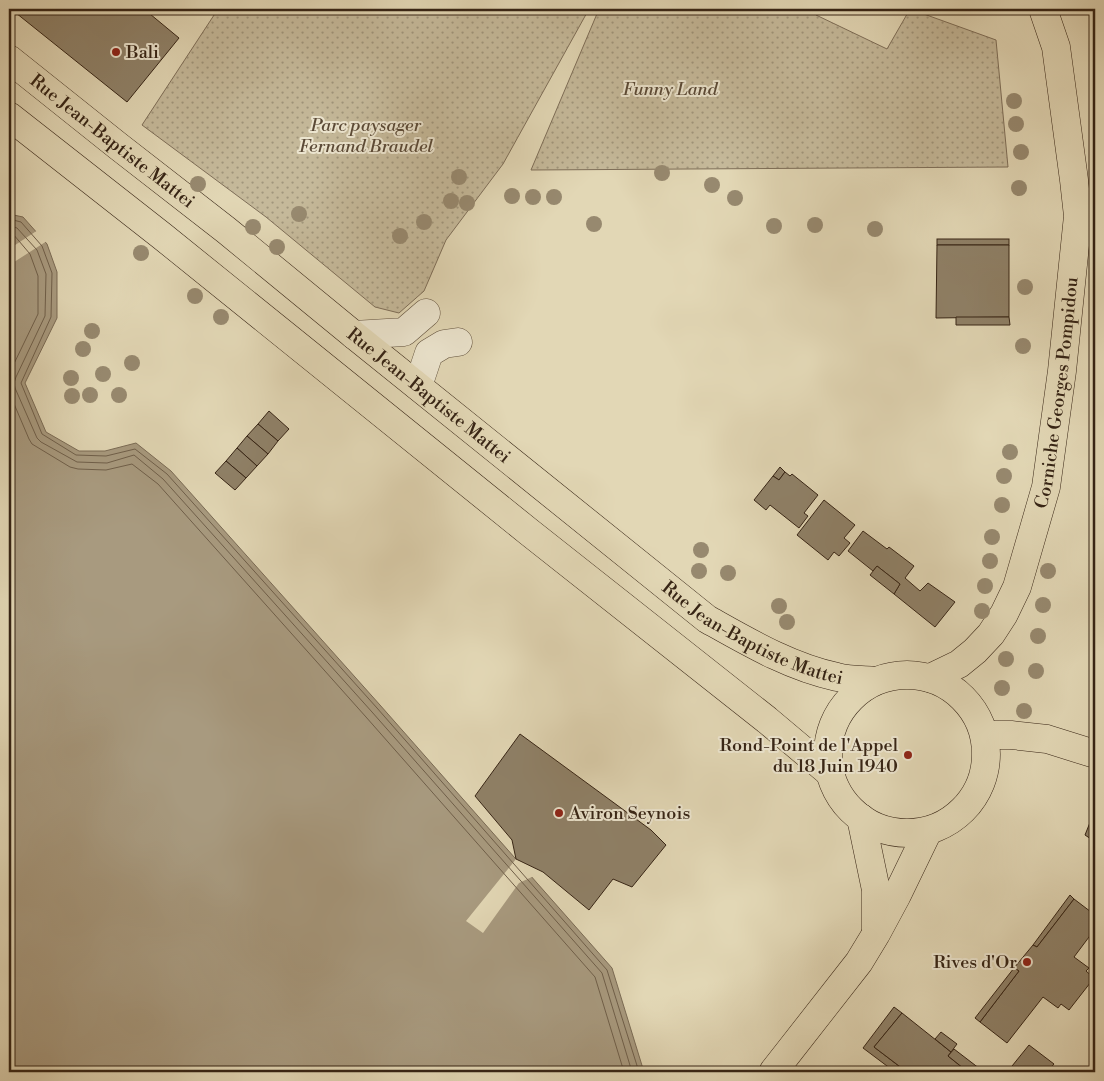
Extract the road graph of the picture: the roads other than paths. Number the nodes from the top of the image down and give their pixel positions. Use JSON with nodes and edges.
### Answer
{"nodes":[{"id":1,"x":1043,"y":9,"type":"edge"},
{"id":2,"x":9,"y":58,"type":"edge"},
{"id":3,"x":9,"y":116,"type":"edge"},
{"id":4,"x":1087,"y":215,"type":"edge"},
{"id":5,"x":426,"y":313,"type":"dead end"},
{"id":6,"x":354,"y":335,"type":"junction"},
{"id":7,"x":458,"y":342,"type":"dead end"},
{"id":8,"x":418,"y":386,"type":"junction"},
{"id":9,"x":930,"y":678,"type":"junction"},
{"id":10,"x":875,"y":681,"type":"junction"},
{"id":11,"x":985,"y":735,"type":"junction"},
{"id":12,"x":1095,"y":754,"type":"edge"},
{"id":13,"x":830,"y":773,"type":"junction"},
{"id":14,"x":861,"y":818,"type":"junction"},
{"id":15,"x":928,"y":831,"type":"junction"},
{"id":16,"x":876,"y":934,"type":"junction"},
{"id":17,"x":773,"y":1072,"type":"edge"}],
"edges":[{"from":1,"to":4,"type":"main road","name":"Corniche Georges Pompidou"},
{"from":2,"to":6,"type":"main road","name":"Rue Jean-Baptiste Mattei"},
{"from":3,"to":13,"type":"main road"},
{"from":4,"to":9,"type":"main road","name":"Corniche Georges Pompidou"},
{"from":5,"to":6,"type":"lane"},
{"from":6,"to":8,"type":"main road","name":"Rue Jean-Baptiste Mattei"},
{"from":7,"to":8,"type":"lane"},
{"from":8,"to":10,"type":"main road","name":"Rue Jean-Baptiste Mattei"},
{"from":9,"to":10,"type":"main road"},
{"from":9,"to":11,"type":"main road"},
{"from":10,"to":13,"type":"main road"},
{"from":11,"to":12,"type":"main road"},
{"from":11,"to":15,"type":"main road"},
{"from":13,"to":14,"type":"main road"},
{"from":14,"to":15,"type":"main road"},
{"from":14,"to":16,"type":"main road"},
{"from":15,"to":16,"type":"main road"},
{"from":16,"to":17,"type":"main road"}]}
